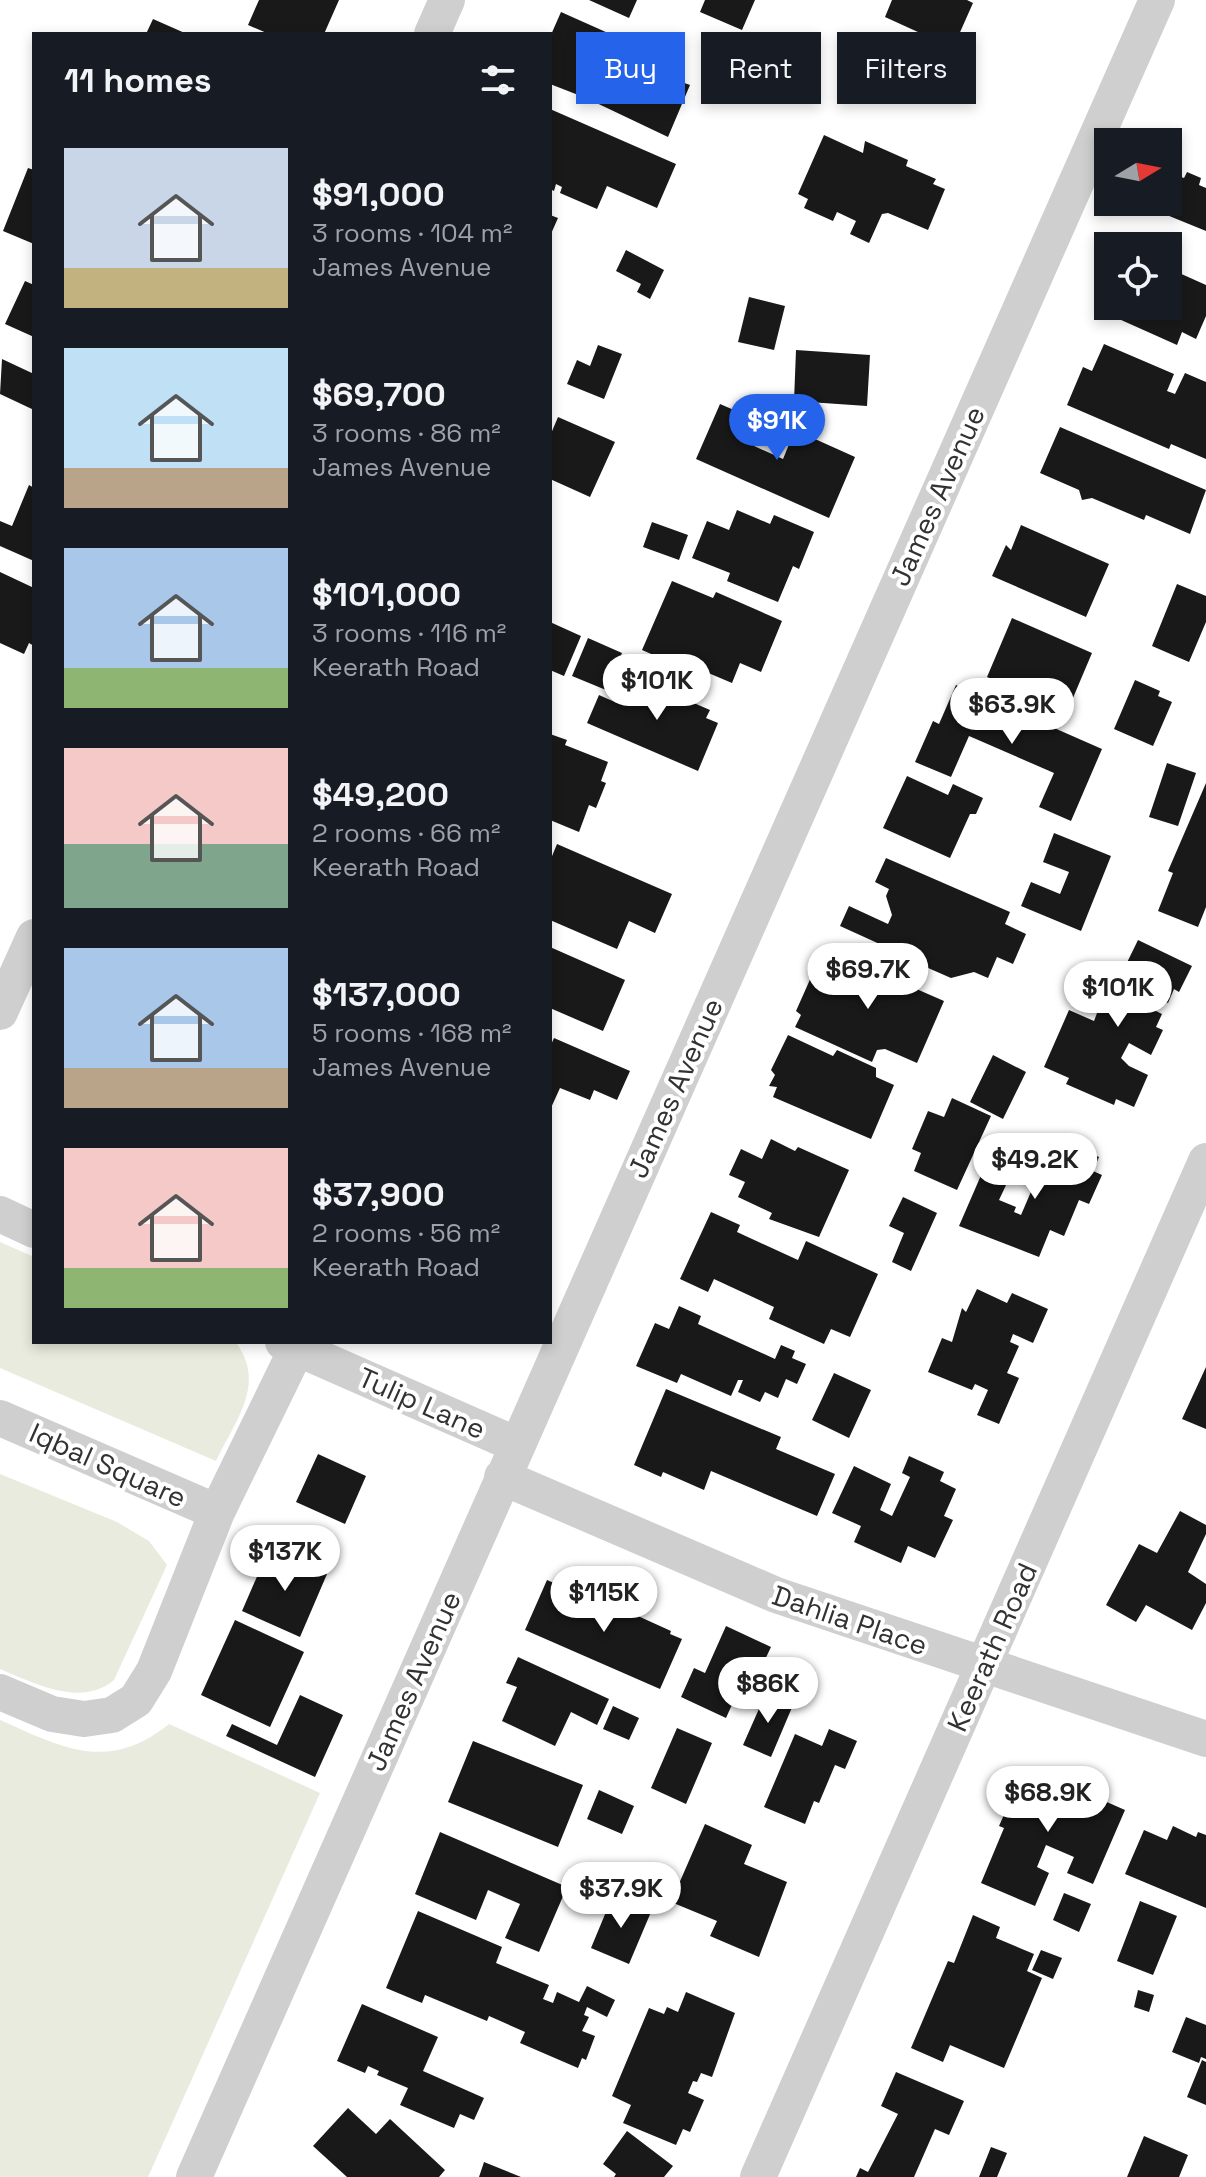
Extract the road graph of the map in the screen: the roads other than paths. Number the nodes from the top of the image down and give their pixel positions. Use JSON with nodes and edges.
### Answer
{"nodes":[{"id":1,"x":447,"y":0,"type":"edge"},
{"id":2,"x":1157,"y":0,"type":"edge"},
{"id":3,"x":433,"y":32,"type":"edge"},
{"id":4,"x":32,"y":941,"type":"edge"},
{"id":5,"x":0,"y":1012,"type":"edge"},
{"id":6,"x":1206,"y":1161,"type":"edge"},
{"id":7,"x":0,"y":1214,"type":"edge"},
{"id":8,"x":32,"y":1229,"type":"edge"},
{"id":9,"x":290,"y":1345,"type":"edge"},
{"id":10,"x":0,"y":1418,"type":"edge"},
{"id":11,"x":510,"y":1461,"type":"junction"},
{"id":12,"x":217,"y":1512,"type":"junction"},
{"id":13,"x":984,"y":1666,"type":"junction"},
{"id":14,"x":0,"y":1692,"type":"edge"},
{"id":15,"x":1206,"y":1739,"type":"edge"},
{"id":16,"x":194,"y":2177,"type":"edge"},
{"id":17,"x":758,"y":2177,"type":"edge"}],
"edges":[{"from":1,"to":3,"type":"street"},
{"from":2,"to":11,"type":"street","name":"James Avenue"},
{"from":4,"to":5,"type":"street"},
{"from":6,"to":13,"type":"street","name":"Keerath Road"},
{"from":7,"to":8,"type":"street"},
{"from":9,"to":11,"type":"street","name":"Tulip Lane"},
{"from":9,"to":12,"type":"street","name":"Iqbal Square"},
{"from":10,"to":12,"type":"street","name":"Iqbal Square"},
{"from":11,"to":13,"type":"street","name":"Dahlia Place"},
{"from":11,"to":16,"type":"street","name":"James Avenue"},
{"from":12,"to":14,"type":"street","name":"Iqbal Square"},
{"from":13,"to":15,"type":"street","name":"Dahlia Place"},
{"from":13,"to":17,"type":"street","name":"Keerath Road"}]}
